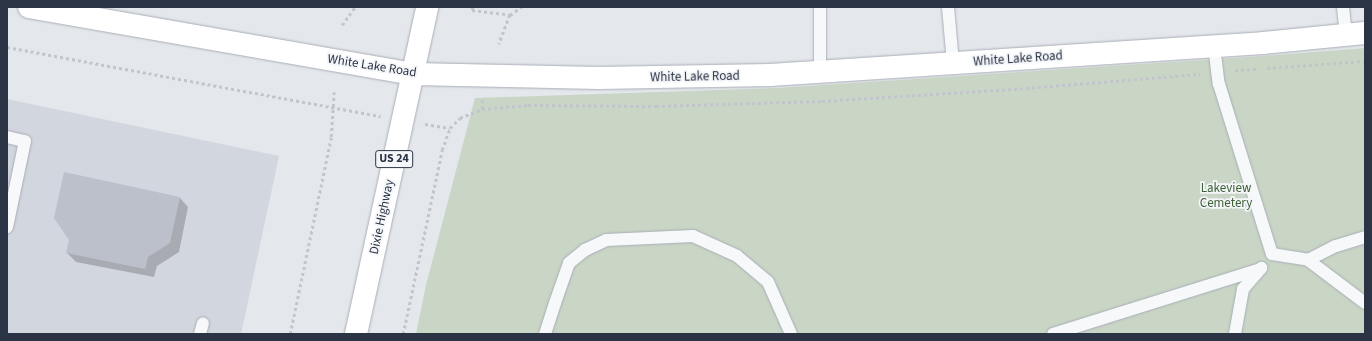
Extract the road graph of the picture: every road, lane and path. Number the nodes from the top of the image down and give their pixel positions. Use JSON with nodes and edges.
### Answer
{"nodes":[{"id":1,"x":29,"y":7,"type":"edge"},
{"id":2,"x":355,"y":7,"type":"edge"},
{"id":3,"x":427,"y":7,"type":"edge"},
{"id":4,"x":473,"y":7,"type":"edge"},
{"id":5,"x":521,"y":7,"type":"edge"},
{"id":6,"x":820,"y":7,"type":"edge"},
{"id":7,"x":948,"y":7,"type":"edge"},
{"id":8,"x":1343,"y":7,"type":"edge"},
{"id":9,"x":510,"y":15,"type":"junction"},
{"id":10,"x":342,"y":25,"type":"dead end"},
{"id":11,"x":1355,"y":34,"type":"edge"},
{"id":12,"x":499,"y":44,"type":"dead end"},
{"id":13,"x":1214,"y":46,"type":"junction"},
{"id":14,"x":7,"y":48,"type":"edge"},
{"id":15,"x":1365,"y":61,"type":"edge"},
{"id":16,"x":953,"y":63,"type":"junction"},
{"id":17,"x":820,"y":72,"type":"junction"},
{"id":18,"x":1216,"y":72,"type":"junction"},
{"id":19,"x":413,"y":74,"type":"junction"},
{"id":20,"x":334,"y":92,"type":"dead end"},
{"id":21,"x":482,"y":99,"type":"dead end"},
{"id":22,"x":333,"y":107,"type":"junction"},
{"id":23,"x":482,"y":109,"type":"junction"},
{"id":24,"x":357,"y":112,"type":"dead end"},
{"id":25,"x":7,"y":137,"type":"edge"},
{"id":26,"x":7,"y":227,"type":"edge"},
{"id":27,"x":1365,"y":237,"type":"edge"},
{"id":28,"x":1272,"y":254,"type":"junction"},
{"id":29,"x":1308,"y":260,"type":"junction"},
{"id":30,"x":1260,"y":268,"type":"junction"},
{"id":31,"x":1365,"y":303,"type":"edge"},
{"id":32,"x":290,"y":334,"type":"edge"},
{"id":33,"x":356,"y":334,"type":"edge"},
{"id":34,"x":403,"y":334,"type":"edge"},
{"id":35,"x":546,"y":334,"type":"edge"},
{"id":36,"x":791,"y":334,"type":"edge"},
{"id":37,"x":1053,"y":334,"type":"edge"},
{"id":38,"x":1234,"y":334,"type":"edge"}],
"edges":[{"from":1,"to":19,"type":"street","name":"White Lake Road"},
{"from":2,"to":10,"type":"path"},
{"from":3,"to":19,"type":"street","name":"Dixie Highway","number":"US 24"},
{"from":4,"to":9,"type":"path"},
{"from":5,"to":9,"type":"path"},
{"from":6,"to":17,"type":"lane"},
{"from":7,"to":16,"type":"lane"},
{"from":8,"to":11,"type":"lane"},
{"from":9,"to":12,"type":"path"},
{"from":11,"to":13,"type":"street","name":"White Lake Road"},
{"from":13,"to":16,"type":"street","name":"White Lake Road"},
{"from":13,"to":18,"type":"lane"},
{"from":14,"to":22,"type":"path"},
{"from":15,"to":18,"type":"path"},
{"from":16,"to":17,"type":"street","name":"White Lake Road"},
{"from":17,"to":19,"type":"street","name":"White Lake Road"},
{"from":18,"to":23,"type":"path"},
{"from":18,"to":28,"type":"lane"},
{"from":19,"to":33,"type":"street","name":"Dixie Highway","number":"US 24"},
{"from":20,"to":22,"type":"path"},
{"from":21,"to":23,"type":"path"},
{"from":22,"to":24,"type":"path"},
{"from":22,"to":32,"type":"path"},
{"from":23,"to":34,"type":"path"},
{"from":25,"to":26,"type":"lane"},
{"from":27,"to":29,"type":"lane"},
{"from":28,"to":29,"type":"lane"},
{"from":28,"to":30,"type":"lane"},
{"from":29,"to":31,"type":"lane"},
{"from":30,"to":37,"type":"lane"},
{"from":30,"to":38,"type":"lane"},
{"from":35,"to":36,"type":"lane"}]}
